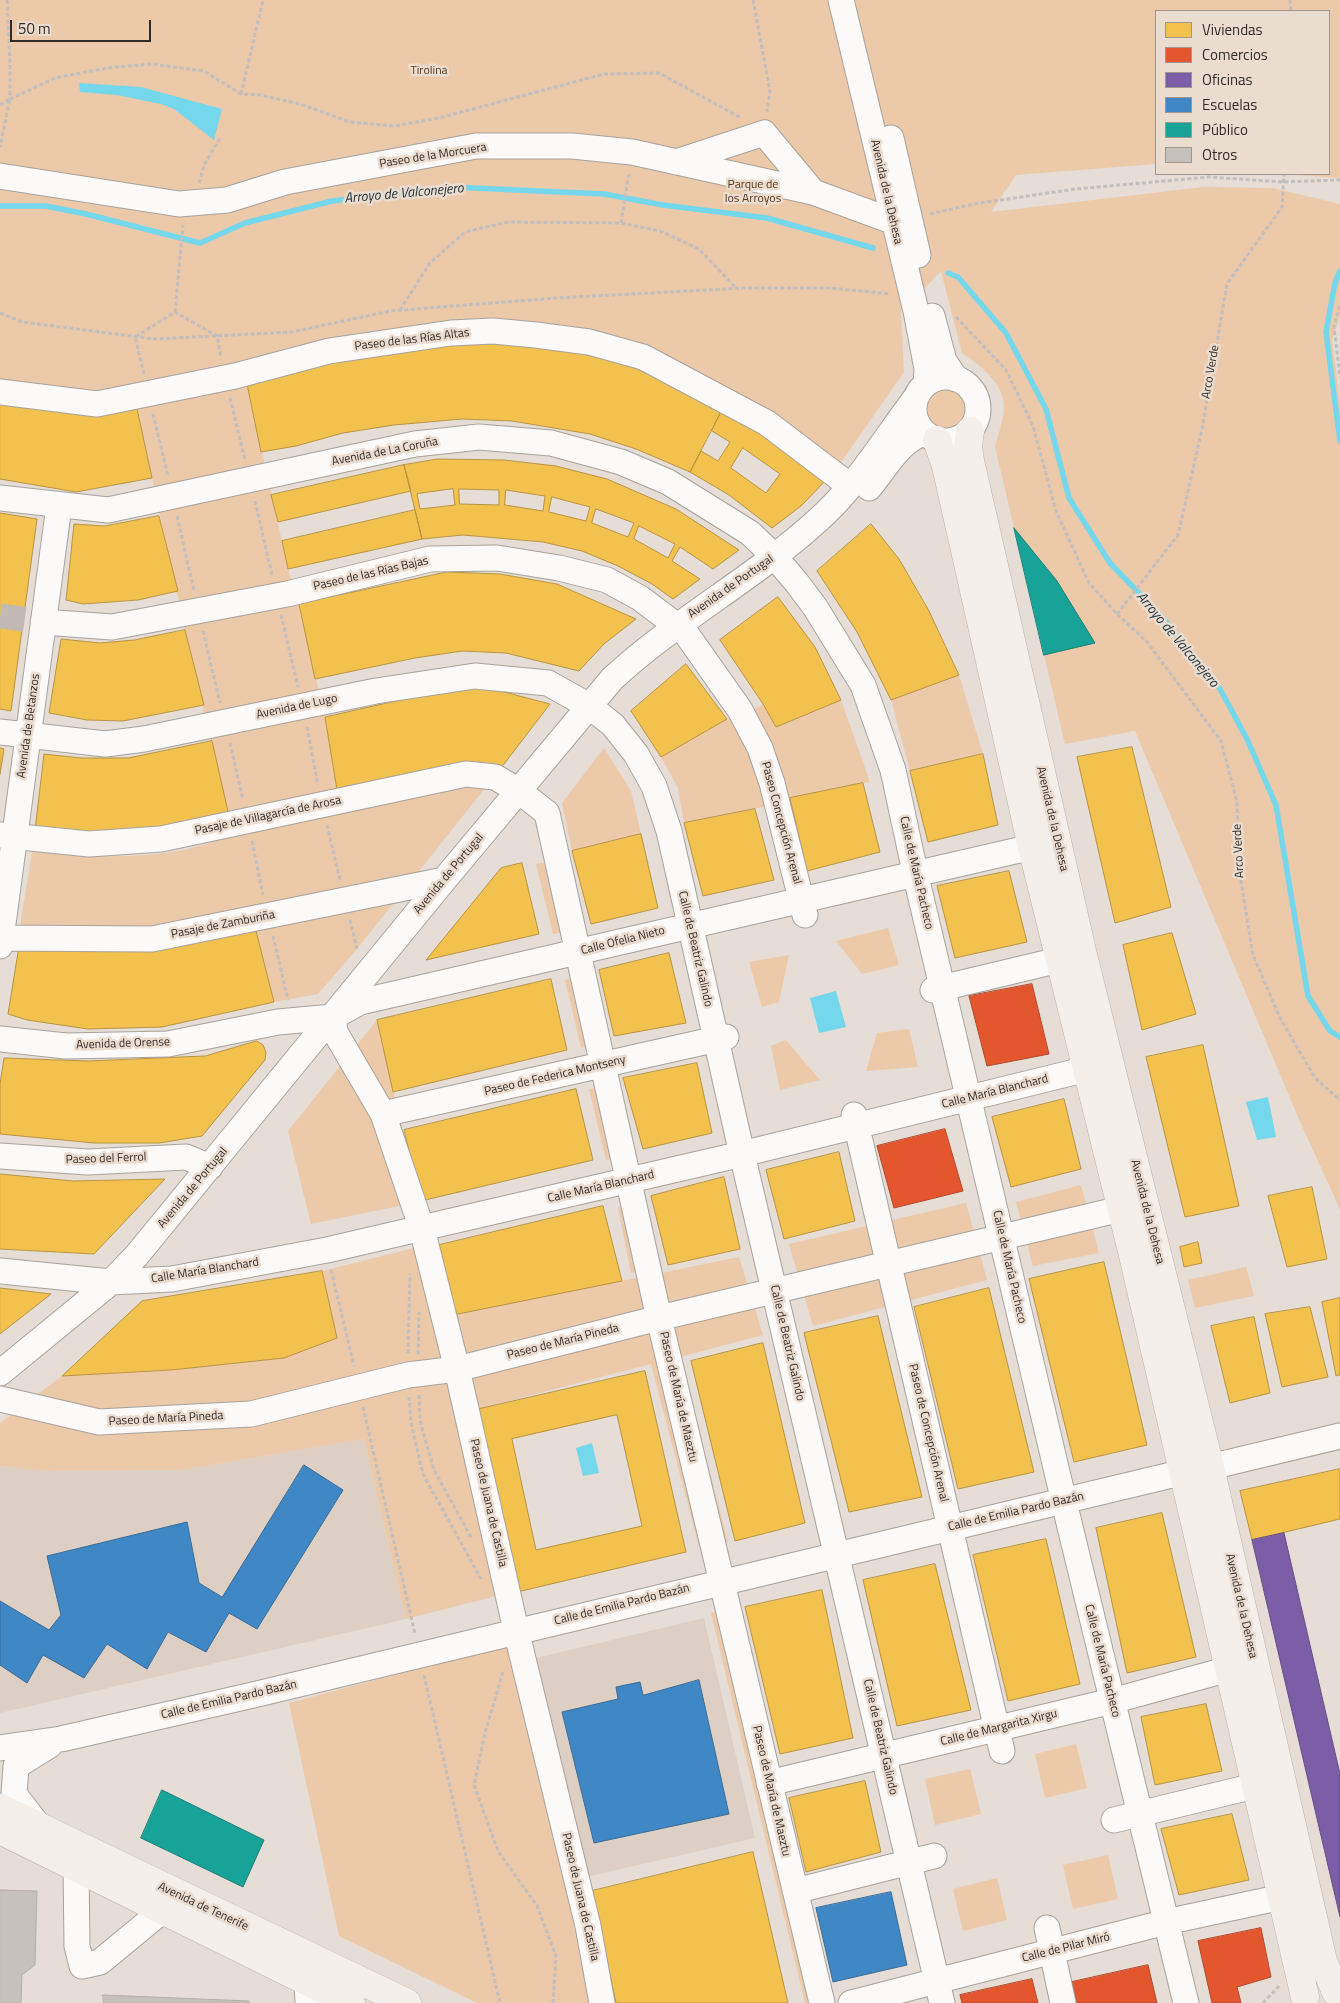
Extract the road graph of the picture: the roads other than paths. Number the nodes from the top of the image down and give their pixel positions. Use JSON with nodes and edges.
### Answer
{"nodes":[{"id":1,"x":841,"y":0,"type":"edge"},
{"id":2,"x":858,"y":0,"type":"edge"},
{"id":3,"x":676,"y":162,"type":"junction"},
{"id":4,"x":0,"y":176,"type":"edge"},
{"id":5,"x":812,"y":192,"type":"junction"},
{"id":6,"x":901,"y":220,"type":"junction"},
{"id":7,"x":956,"y":379,"type":"junction"},
{"id":8,"x":922,"y":390,"type":"junction"},
{"id":9,"x":0,"y":392,"type":"edge"},
{"id":10,"x":970,"y":431,"type":"junction"},
{"id":11,"x":931,"y":436,"type":"junction"},
{"id":12,"x":850,"y":486,"type":"junction"},
{"id":13,"x":0,"y":498,"type":"edge"},
{"id":14,"x":59,"y":506,"type":"junction"},
{"id":15,"x":780,"y":562,"type":"junction"},
{"id":16,"x":43,"y":622,"type":"junction"},
{"id":17,"x":681,"y":629,"type":"junction"},
{"id":18,"x":594,"y":709,"type":"junction"},
{"id":19,"x":0,"y":732,"type":"edge"},
{"id":20,"x":28,"y":736,"type":"junction"},
{"id":21,"x":524,"y":794,"type":"junction"},
{"id":22,"x":7,"y":837,"type":"edge"},
{"id":23,"x":1032,"y":847,"type":"junction"},
{"id":24,"x":915,"y":872,"type":"junction"},
{"id":25,"x":444,"y":880,"type":"junction"},
{"id":26,"x":803,"y":907,"type":"junction"},
{"id":27,"x":689,"y":925,"type":"junction"},
{"id":28,"x":0,"y":941,"type":"edge"},
{"id":29,"x":578,"y":952,"type":"junction"},
{"id":30,"x":1072,"y":957,"type":"junction"},
{"id":31,"x":938,"y":989,"type":"junction"},
{"id":32,"x":360,"y":1002,"type":"junction"},
{"id":33,"x":334,"y":1024,"type":"junction"},
{"id":34,"x":721,"y":1038,"type":"junction"},
{"id":35,"x":0,"y":1039,"type":"edge"},
{"id":36,"x":604,"y":1065,"type":"junction"},
{"id":37,"x":1087,"y":1069,"type":"junction"},
{"id":38,"x":968,"y":1098,"type":"junction"},
{"id":39,"x":384,"y":1114,"type":"junction"},
{"id":40,"x":856,"y":1120,"type":"junction"},
{"id":41,"x":742,"y":1154,"type":"junction"},
{"id":42,"x":0,"y":1156,"type":"edge"},
{"id":43,"x":210,"y":1167,"type":"junction"},
{"id":44,"x":629,"y":1181,"type":"junction"},
{"id":45,"x":1121,"y":1209,"type":"junction"},
{"id":46,"x":422,"y":1228,"type":"junction"},
{"id":47,"x":1002,"y":1237,"type":"junction"},
{"id":48,"x":889,"y":1262,"type":"junction"},
{"id":49,"x":0,"y":1271,"type":"edge"},
{"id":50,"x":119,"y":1282,"type":"junction"},
{"id":51,"x":775,"y":1291,"type":"junction"},
{"id":52,"x":659,"y":1318,"type":"junction"},
{"id":53,"x":457,"y":1369,"type":"junction"},
{"id":54,"x":0,"y":1373,"type":"edge"},
{"id":55,"x":0,"y":1386,"type":"edge"},
{"id":56,"x":0,"y":1399,"type":"edge"},
{"id":57,"x":1340,"y":1436,"type":"edge"},
{"id":58,"x":1210,"y":1467,"type":"junction"},
{"id":59,"x":1184,"y":1472,"type":"junction"},
{"id":60,"x":1063,"y":1501,"type":"junction"},
{"id":61,"x":950,"y":1527,"type":"junction"},
{"id":62,"x":838,"y":1554,"type":"junction"},
{"id":63,"x":721,"y":1581,"type":"junction"},
{"id":64,"x":516,"y":1630,"type":"junction"},
{"id":65,"x":1229,"y":1669,"type":"junction"},
{"id":66,"x":1112,"y":1701,"type":"junction"},
{"id":67,"x":61,"y":1738,"type":"junction"},
{"id":68,"x":999,"y":1739,"type":"junction"},
{"id":69,"x":0,"y":1748,"type":"edge"},
{"id":70,"x":884,"y":1756,"type":"junction"},
{"id":71,"x":769,"y":1783,"type":"junction"},
{"id":72,"x":1268,"y":1783,"type":"junction"},
{"id":73,"x":0,"y":1808,"type":"edge"},
{"id":74,"x":1139,"y":1814,"type":"junction"},
{"id":75,"x":1114,"y":1820,"type":"dead end"},
{"id":76,"x":40,"y":1829,"type":"junction"},
{"id":77,"x":0,"y":1830,"type":"edge"},
{"id":78,"x":934,"y":1856,"type":"dead end"},
{"id":79,"x":909,"y":1862,"type":"junction"},
{"id":80,"x":76,"y":1868,"type":"junction"},
{"id":81,"x":795,"y":1891,"type":"junction"},
{"id":82,"x":1282,"y":1897,"type":"junction"},
{"id":83,"x":163,"y":1910,"type":"junction"},
{"id":84,"x":1166,"y":1922,"type":"junction"},
{"id":85,"x":1050,"y":1940,"type":"junction"},
{"id":86,"x":308,"y":1992,"type":"edge"},
{"id":87,"x":940,"y":1992,"type":"edge"},
{"id":88,"x":1338,"y":1992,"type":"edge"},
{"id":89,"x":1300,"y":2000,"type":"edge"},
{"id":90,"x":351,"y":2003,"type":"edge"},
{"id":91,"x":407,"y":2003,"type":"edge"},
{"id":92,"x":602,"y":2003,"type":"edge"},
{"id":93,"x":822,"y":2003,"type":"edge"},
{"id":94,"x":851,"y":2003,"type":"edge"},
{"id":95,"x":1063,"y":2003,"type":"edge"},
{"id":96,"x":1186,"y":2003,"type":"edge"}],
"edges":[{"from":1,"to":6,"type":"street","name":"Avenida de la Dehesa"},
{"from":2,"to":6,"type":"street","name":"Avenida de la Dehesa"},
{"from":3,"to":4,"type":"street","name":"Paseo de la Morcuera"},
{"from":3,"to":5,"type":"street","name":"Paseo de la Morcuera"},
{"from":3,"to":5,"type":"street"},
{"from":5,"to":6,"type":"street","name":"Paseo de la Morcuera"},
{"from":6,"to":7,"type":"street","name":"Avenida de la Dehesa"},
{"from":6,"to":8,"type":"street","name":"Avenida de la Dehesa"},
{"from":7,"to":8,"type":"street"},
{"from":7,"to":10,"type":"street","name":"Avenida de la Dehesa"},
{"from":8,"to":11,"type":"street","name":"Avenida de la Dehesa"},
{"from":8,"to":12,"type":"street","name":"Avenida de Portugal"},
{"from":9,"to":12,"type":"street","name":"Paseo de las Rías Altas"},
{"from":10,"to":11,"type":"street"},
{"from":10,"to":30,"type":"main road","name":"Avenida de la Dehesa"},
{"from":11,"to":15,"type":"street","name":"Avenida de Portugal"},
{"from":11,"to":23,"type":"main road","name":"Avenida de la Dehesa"},
{"from":12,"to":15,"type":"street","name":"Avenida de Portugal"},
{"from":13,"to":14,"type":"street","name":"Avenida de La Coruña"},
{"from":14,"to":15,"type":"street","name":"Avenida de La Coruña"},
{"from":14,"to":16,"type":"street","name":"Avenida de Betanzos"},
{"from":15,"to":17,"type":"street","name":"Avenida de Portugal"},
{"from":15,"to":24,"type":"street","name":"Calle de María Pacheco"},
{"from":16,"to":17,"type":"street","name":"Paseo de las Rías Bajas"},
{"from":16,"to":20,"type":"street","name":"Avenida de Betanzos"},
{"from":17,"to":18,"type":"street","name":"Avenida de Portugal"},
{"from":17,"to":26,"type":"street","name":"Paseo Concepción Arenal"},
{"from":18,"to":20,"type":"street","name":"Avenida de Lugo"},
{"from":18,"to":21,"type":"street","name":"Avenida de Portugal"},
{"from":18,"to":27,"type":"street","name":"Calle de Beatriz Galindo"},
{"from":19,"to":20,"type":"street","name":"Avenida de Lugo"},
{"from":20,"to":22,"type":"street","name":"Avenida de Betanzos"},
{"from":21,"to":22,"type":"street","name":"Pasaje de Villagarcía de Arosa"},
{"from":21,"to":25,"type":"street","name":"Avenida de Portugal"},
{"from":21,"to":29,"type":"street","name":"Paseo de María de Maeztu"},
{"from":21,"to":32,"type":"street","name":"Avenida de Portugal"},
{"from":22,"to":28,"type":"street","name":"Avenida de Betanzos"},
{"from":23,"to":24,"type":"street","name":"Calle Ofelia Nieto"},
{"from":23,"to":30,"type":"main road","name":"Avenida de la Dehesa"},
{"from":24,"to":26,"type":"street","name":"Calle Ofelia Nieto"},
{"from":24,"to":31,"type":"street","name":"Calle de María Pacheco"},
{"from":25,"to":28,"type":"street","name":"Pasaje de Zamburiña"},
{"from":25,"to":33,"type":"street","name":"Avenida de Portugal"},
{"from":26,"to":27,"type":"street","name":"Calle Ofelia Nieto"},
{"from":27,"to":29,"type":"street","name":"Calle Ofelia Nieto"},
{"from":27,"to":34,"type":"street","name":"Calle de Beatriz Galindo"},
{"from":29,"to":32,"type":"street","name":"Calle Ofelia Nieto"},
{"from":29,"to":36,"type":"street","name":"Paseo de María de Maeztu"},
{"from":30,"to":31,"type":"street"},
{"from":30,"to":37,"type":"main road","name":"Avenida de la Dehesa"},
{"from":30,"to":58,"type":"main road","name":"Avenida de la Dehesa"},
{"from":31,"to":38,"type":"street","name":"Calle de María Pacheco"},
{"from":32,"to":33,"type":"street","name":"Calle Ofelia Nieto"},
{"from":33,"to":35,"type":"street","name":"Avenida de Orense"},
{"from":33,"to":39,"type":"street","name":"Paseo de Juana de Castilla"},
{"from":33,"to":43,"type":"street","name":"Avenida de Portugal"},
{"from":33,"to":50,"type":"street","name":"Avenida de Portugal"},
{"from":34,"to":36,"type":"street","name":"Paseo de Federica Montseny"},
{"from":34,"to":41,"type":"street","name":"Calle de Beatriz Galindo"},
{"from":36,"to":39,"type":"street","name":"Paseo de Federica Montseny"},
{"from":36,"to":44,"type":"street","name":"Paseo de María de Maeztu"},
{"from":37,"to":38,"type":"street","name":"Calle María Blanchard"},
{"from":37,"to":45,"type":"main road","name":"Avenida de la Dehesa"},
{"from":38,"to":40,"type":"street","name":"Calle María Blanchard"},
{"from":38,"to":47,"type":"street","name":"Calle de María Pacheco"},
{"from":39,"to":46,"type":"street","name":"Paseo de Juana de Castilla"},
{"from":40,"to":41,"type":"street","name":"Calle María Blanchard"},
{"from":40,"to":48,"type":"street","name":"Paseo de Concepción Arenal"},
{"from":41,"to":44,"type":"street","name":"Calle María Blanchard"},
{"from":41,"to":51,"type":"street","name":"Calle de Beatriz Galindo"},
{"from":42,"to":43,"type":"street","name":"Paseo del Ferrol"},
{"from":43,"to":50,"type":"street","name":"Avenida de Portugal"},
{"from":44,"to":46,"type":"street","name":"Calle María Blanchard"},
{"from":44,"to":52,"type":"street","name":"Paseo de María de Maeztu"},
{"from":45,"to":47,"type":"street","name":"Paseo de María Pineda"},
{"from":45,"to":59,"type":"main road","name":"Avenida de la Dehesa"},
{"from":46,"to":50,"type":"street","name":"Calle María Blanchard"},
{"from":46,"to":53,"type":"street","name":"Paseo de Juana de Castilla"},
{"from":47,"to":48,"type":"street","name":"Paseo de María Pineda"},
{"from":47,"to":60,"type":"street","name":"Calle de María Pacheco"},
{"from":48,"to":51,"type":"street","name":"Paseo de María Pineda"},
{"from":48,"to":61,"type":"street","name":"Paseo de Concepción Arenal"},
{"from":49,"to":50,"type":"street","name":"Calle María Blanchard"},
{"from":50,"to":54,"type":"street","name":"Avenida de Portugal"},
{"from":50,"to":55,"type":"street","name":"Avenida de Portugal"},
{"from":51,"to":52,"type":"street","name":"Paseo de María Pineda"},
{"from":51,"to":62,"type":"street","name":"Calle de Beatriz Galindo"},
{"from":52,"to":53,"type":"street","name":"Paseo de María Pineda"},
{"from":52,"to":63,"type":"street","name":"Paseo de María de Maeztu"},
{"from":53,"to":56,"type":"street","name":"Paseo de María Pineda"},
{"from":53,"to":64,"type":"street","name":"Paseo de Juana de Castilla"},
{"from":57,"to":58,"type":"street"},
{"from":58,"to":72,"type":"main road","name":"Avenida de la Dehesa"},
{"from":59,"to":60,"type":"street","name":"Calle de Emilia Pardo Bazán"},
{"from":59,"to":65,"type":"main road","name":"Avenida de la Dehesa"},
{"from":60,"to":61,"type":"street","name":"Calle de Emilia Pardo Bazán"},
{"from":60,"to":66,"type":"street","name":"Calle de María Pacheco"},
{"from":61,"to":62,"type":"street","name":"Calle de Emilia Pardo Bazán"},
{"from":61,"to":68,"type":"street","name":"Paseo de Concepción Arenal"},
{"from":62,"to":63,"type":"street","name":"Calle de Emilia Pardo Bazán"},
{"from":62,"to":70,"type":"street","name":"Calle de Beatriz Galindo"},
{"from":63,"to":64,"type":"street","name":"Calle de Emilia Pardo Bazán"},
{"from":63,"to":71,"type":"street","name":"Paseo de María de Maeztu"},
{"from":64,"to":67,"type":"street","name":"Calle de Emilia Pardo Bazán"},
{"from":64,"to":92,"type":"street","name":"Paseo de Juana de Castilla"},
{"from":65,"to":66,"type":"street","name":"Calle de Margarita Xirgu"},
{"from":65,"to":72,"type":"main road","name":"Avenida de la Dehesa"},
{"from":66,"to":68,"type":"street","name":"Calle de Margarita Xirgu"},
{"from":66,"to":74,"type":"street","name":"Calle de María Pacheco"},
{"from":67,"to":69,"type":"street","name":"Calle de Emilia Pardo Bazán"},
{"from":67,"to":76,"type":"street","name":"Calle de Emilia Pardo Bazán"},
{"from":68,"to":70,"type":"street","name":"Calle de Margarita Xirgu"},
{"from":70,"to":71,"type":"street","name":"Calle de Margarita Xirgu"},
{"from":70,"to":79,"type":"street","name":"Calle de Beatriz Galindo"},
{"from":71,"to":81,"type":"street","name":"Paseo de María de Maeztu"},
{"from":72,"to":74,"type":"street"},
{"from":72,"to":82,"type":"main road","name":"Avenida de la Dehesa"},
{"from":72,"to":88,"type":"main road","name":"Avenida de la Dehesa"},
{"from":73,"to":76,"type":"main road","name":"Avenida de Tenerife"},
{"from":74,"to":75,"type":"street"},
{"from":74,"to":84,"type":"street","name":"Calle de María Pacheco"},
{"from":76,"to":91,"type":"main road","name":"Avenida de Tenerife"},
{"from":77,"to":80,"type":"main road","name":"Avenida de Tenerife"},
{"from":78,"to":79,"type":"street"},
{"from":79,"to":81,"type":"street"},
{"from":79,"to":87,"type":"street","name":"Calle de Beatriz Galindo"},
{"from":80,"to":83,"type":"main road","name":"Avenida de Tenerife"},
{"from":80,"to":83,"type":"street"},
{"from":81,"to":93,"type":"street","name":"Paseo de María de Maeztu"},
{"from":82,"to":84,"type":"street","name":"Calle de Pilar Miró"},
{"from":82,"to":89,"type":"main road","name":"Avenida de la Dehesa"},
{"from":83,"to":86,"type":"main road","name":"Avenida de Tenerife"},
{"from":84,"to":85,"type":"street","name":"Calle de Pilar Miró"},
{"from":84,"to":96,"type":"street","name":"Calle de María Pacheco"},
{"from":85,"to":87,"type":"street","name":"Calle de Pilar Miró"},
{"from":85,"to":95,"type":"street"},
{"from":86,"to":90,"type":"main road","name":"Avenida de Tenerife"},
{"from":87,"to":94,"type":"street","name":"Calle de Pilar Miró"},
{"from":88,"to":89,"type":"main road"}]}
